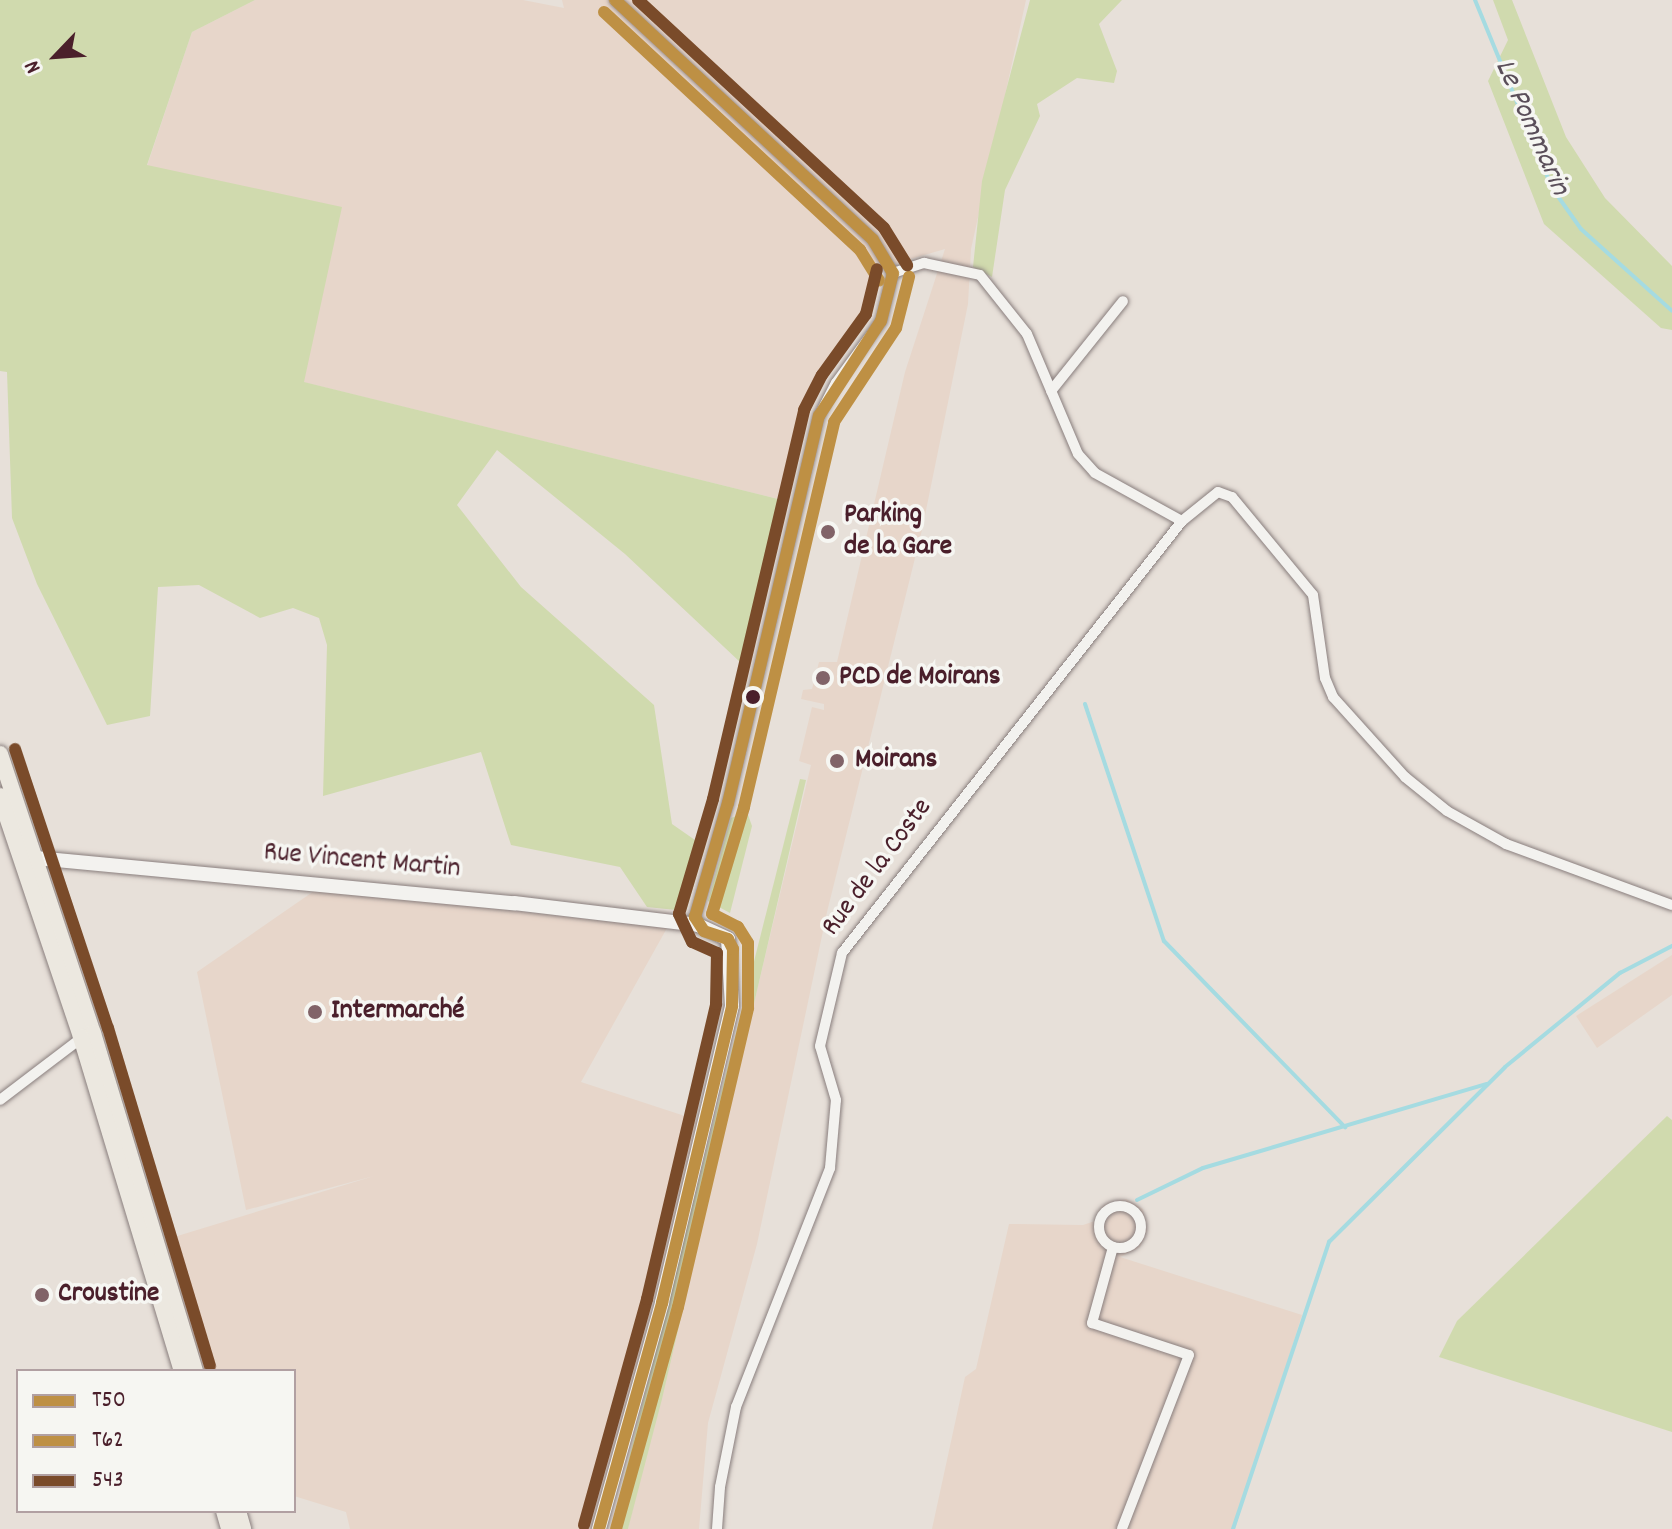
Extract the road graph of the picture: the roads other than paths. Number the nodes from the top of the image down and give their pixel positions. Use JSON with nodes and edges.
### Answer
{"nodes":[{"id":1,"x":615,"y":0,"type":"edge"},
{"id":2,"x":893,"y":273,"type":"junction"},
{"id":3,"x":1123,"y":301,"type":"dead end"},
{"id":4,"x":1051,"y":391,"type":"junction"},
{"id":5,"x":1182,"y":521,"type":"junction"},
{"id":6,"x":0,"y":754,"type":"edge"},
{"id":7,"x":0,"y":796,"type":"edge"},
{"id":8,"x":28,"y":857,"type":"junction"},
{"id":9,"x":1672,"y":905,"type":"edge"},
{"id":10,"x":698,"y":925,"type":"junction"},
{"id":11,"x":87,"y":1035,"type":"junction"},
{"id":12,"x":0,"y":1100,"type":"edge"},
{"id":13,"x":1113,"y":1247,"type":"junction"},
{"id":14,"x":181,"y":1369,"type":"edge"},
{"id":15,"x":194,"y":1369,"type":"edge"},
{"id":16,"x":599,"y":1529,"type":"edge"},
{"id":17,"x":717,"y":1529,"type":"edge"},
{"id":18,"x":1122,"y":1529,"type":"edge"}],
"edges":[{"from":1,"to":2,"type":"street"},
{"from":2,"to":4,"type":"street"},
{"from":2,"to":10,"type":"street"},
{"from":3,"to":4,"type":"street"},
{"from":4,"to":5,"type":"street"},
{"from":5,"to":9,"type":"street","name":"Rue de la Coste"},
{"from":5,"to":17,"type":"street","name":"Rue de la Coste"},
{"from":6,"to":8,"type":"main road"},
{"from":7,"to":8,"type":"main road"},
{"from":8,"to":10,"type":"street","name":"Rue Vincent Martin"},
{"from":8,"to":11,"type":"main road"},
{"from":10,"to":16,"type":"street"},
{"from":11,"to":12,"type":"street"},
{"from":11,"to":14,"type":"main road"},
{"from":11,"to":15,"type":"main road"},
{"from":13,"to":13,"type":"street"},
{"from":13,"to":18,"type":"street"}]}
